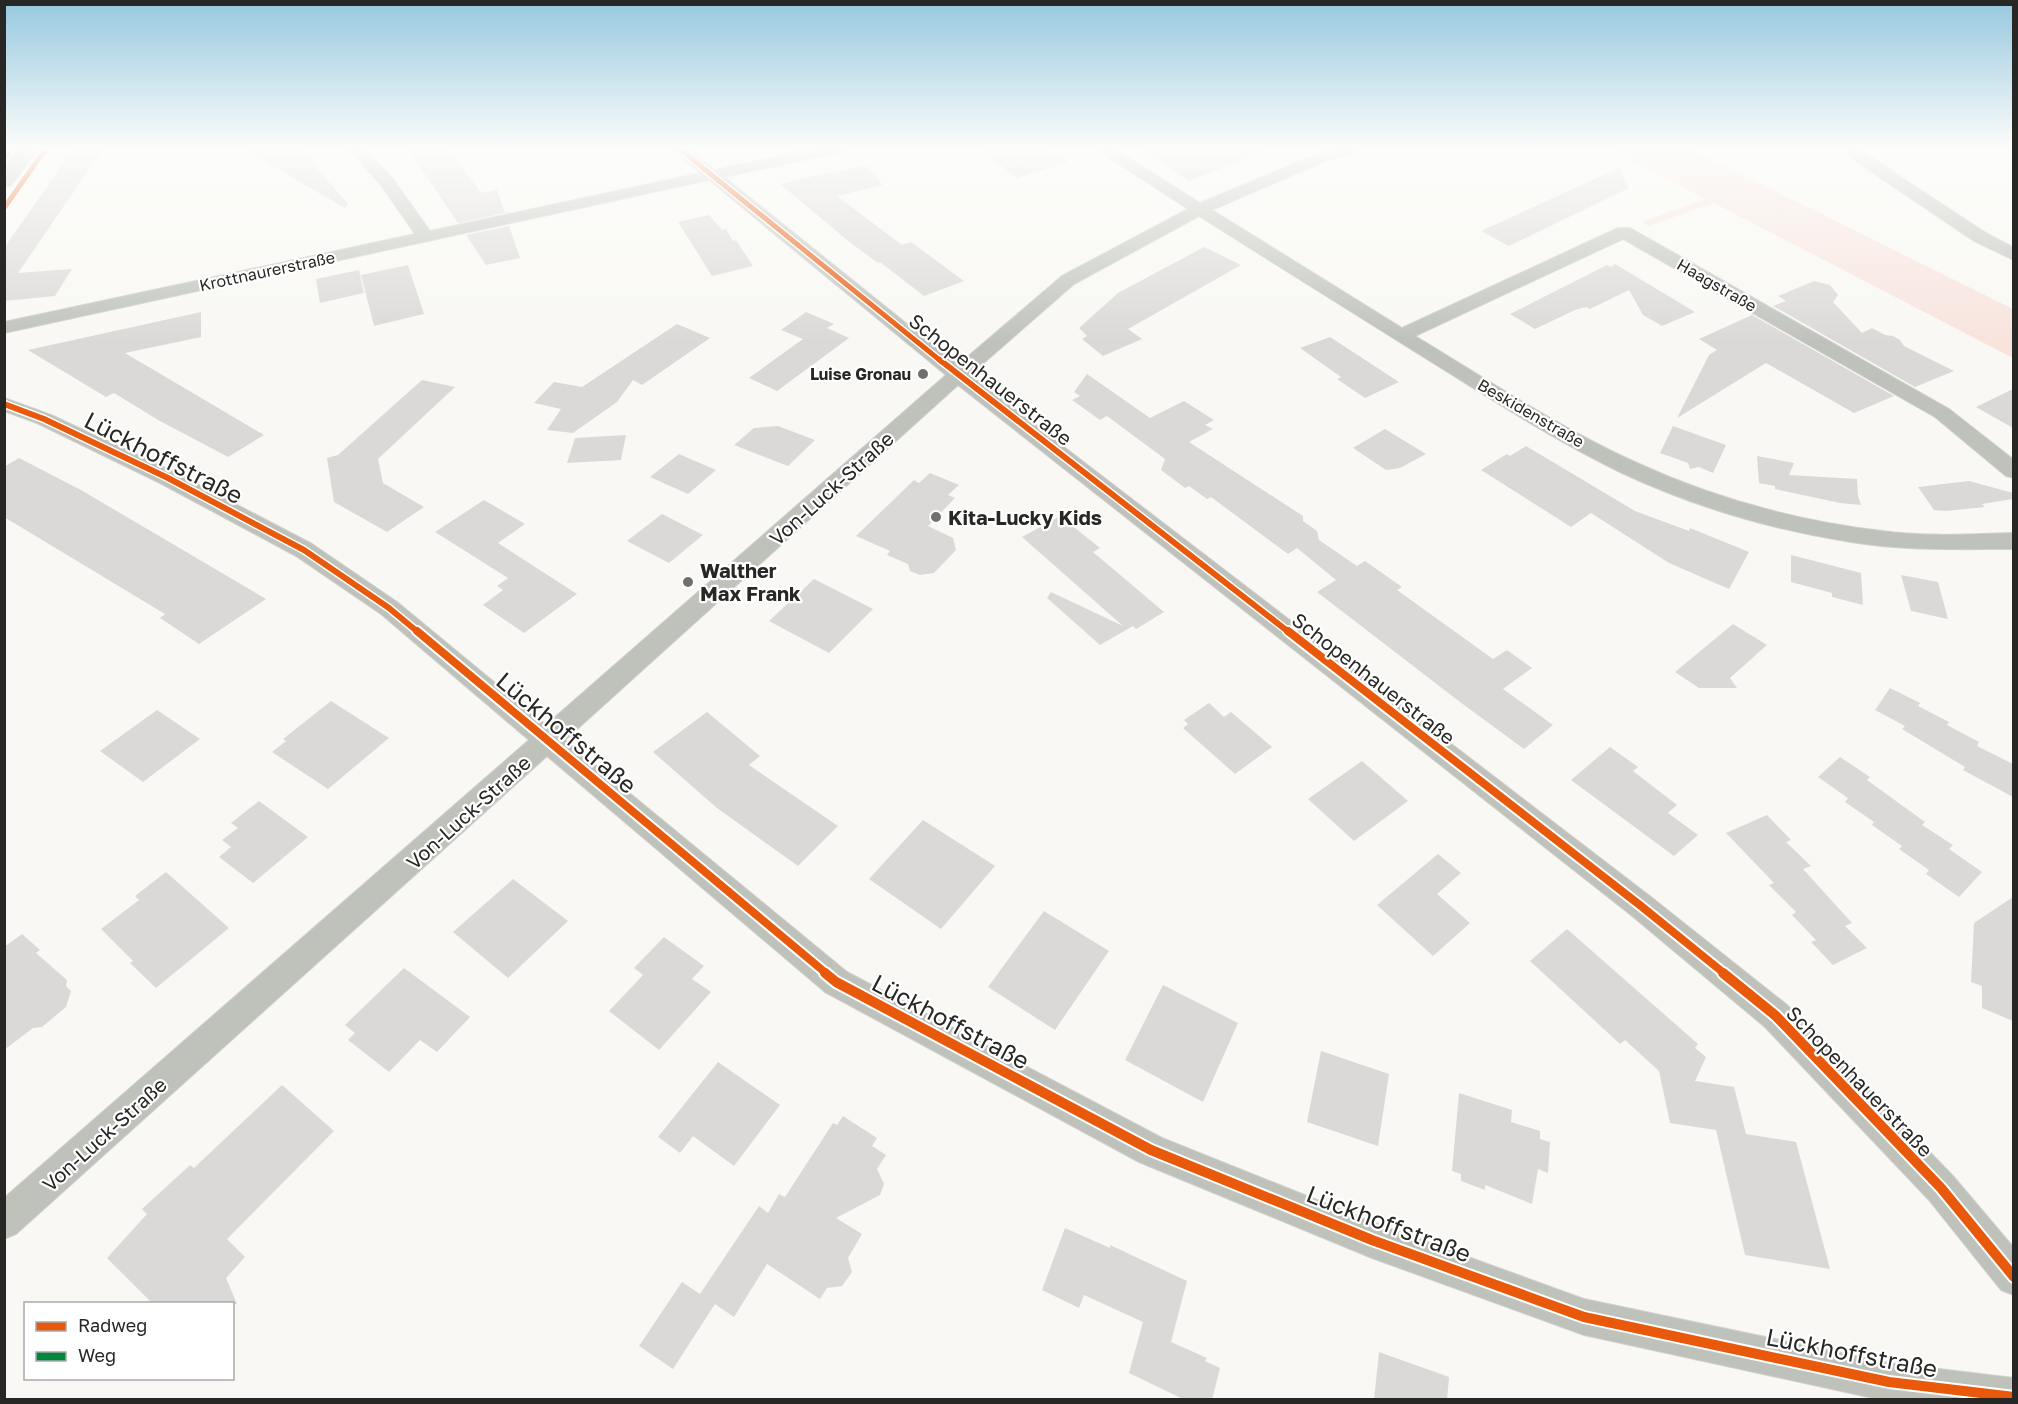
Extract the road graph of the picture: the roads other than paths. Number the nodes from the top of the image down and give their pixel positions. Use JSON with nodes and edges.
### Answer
{"nodes":[{"id":1,"x":408,"y":212,"type":"edge"},
{"id":2,"x":544,"y":212,"type":"edge"},
{"id":3,"x":758,"y":212,"type":"edge"},
{"id":4,"x":1197,"y":212,"type":"edge"},
{"id":5,"x":1202,"y":212,"type":"edge"},
{"id":6,"x":1941,"y":212,"type":"edge"},
{"id":7,"x":426,"y":237,"type":"junction"},
{"id":8,"x":2013,"y":255,"type":"edge"},
{"id":9,"x":4,"y":328,"type":"edge"},
{"id":10,"x":1402,"y":335,"type":"junction"},
{"id":11,"x":958,"y":375,"type":"junction"},
{"id":12,"x":4,"y":404,"type":"edge"},
{"id":13,"x":2013,"y":471,"type":"edge"},
{"id":14,"x":2013,"y":541,"type":"edge"},
{"id":15,"x":548,"y":741,"type":"junction"},
{"id":16,"x":4,"y":1222,"type":"edge"},
{"id":17,"x":2013,"y":1277,"type":"edge"},
{"id":18,"x":2013,"y":1397,"type":"edge"}],
"edges":[{"from":1,"to":7,"type":"street"},
{"from":2,"to":7,"type":"street","name":"Krottnaurerstraße"},
{"from":3,"to":11,"type":"street","name":"Schopenhauerstraße"},
{"from":4,"to":11,"type":"street","name":"Von-Luck-Straße"},
{"from":5,"to":10,"type":"street","name":"Beskidenstraße"},
{"from":6,"to":8,"type":"street"},
{"from":7,"to":9,"type":"street","name":"Krottnaurerstraße"},
{"from":10,"to":13,"type":"street","name":"Haagstraße"},
{"from":10,"to":14,"type":"street","name":"Beskidenstraße"},
{"from":11,"to":15,"type":"street","name":"Von-Luck-Straße"},
{"from":11,"to":17,"type":"street","name":"Schopenhauerstraße"},
{"from":12,"to":15,"type":"street","name":"Lückhoffstraße"},
{"from":15,"to":16,"type":"street","name":"Von-Luck-Straße"},
{"from":15,"to":18,"type":"street","name":"Lückhoffstraße"}]}
